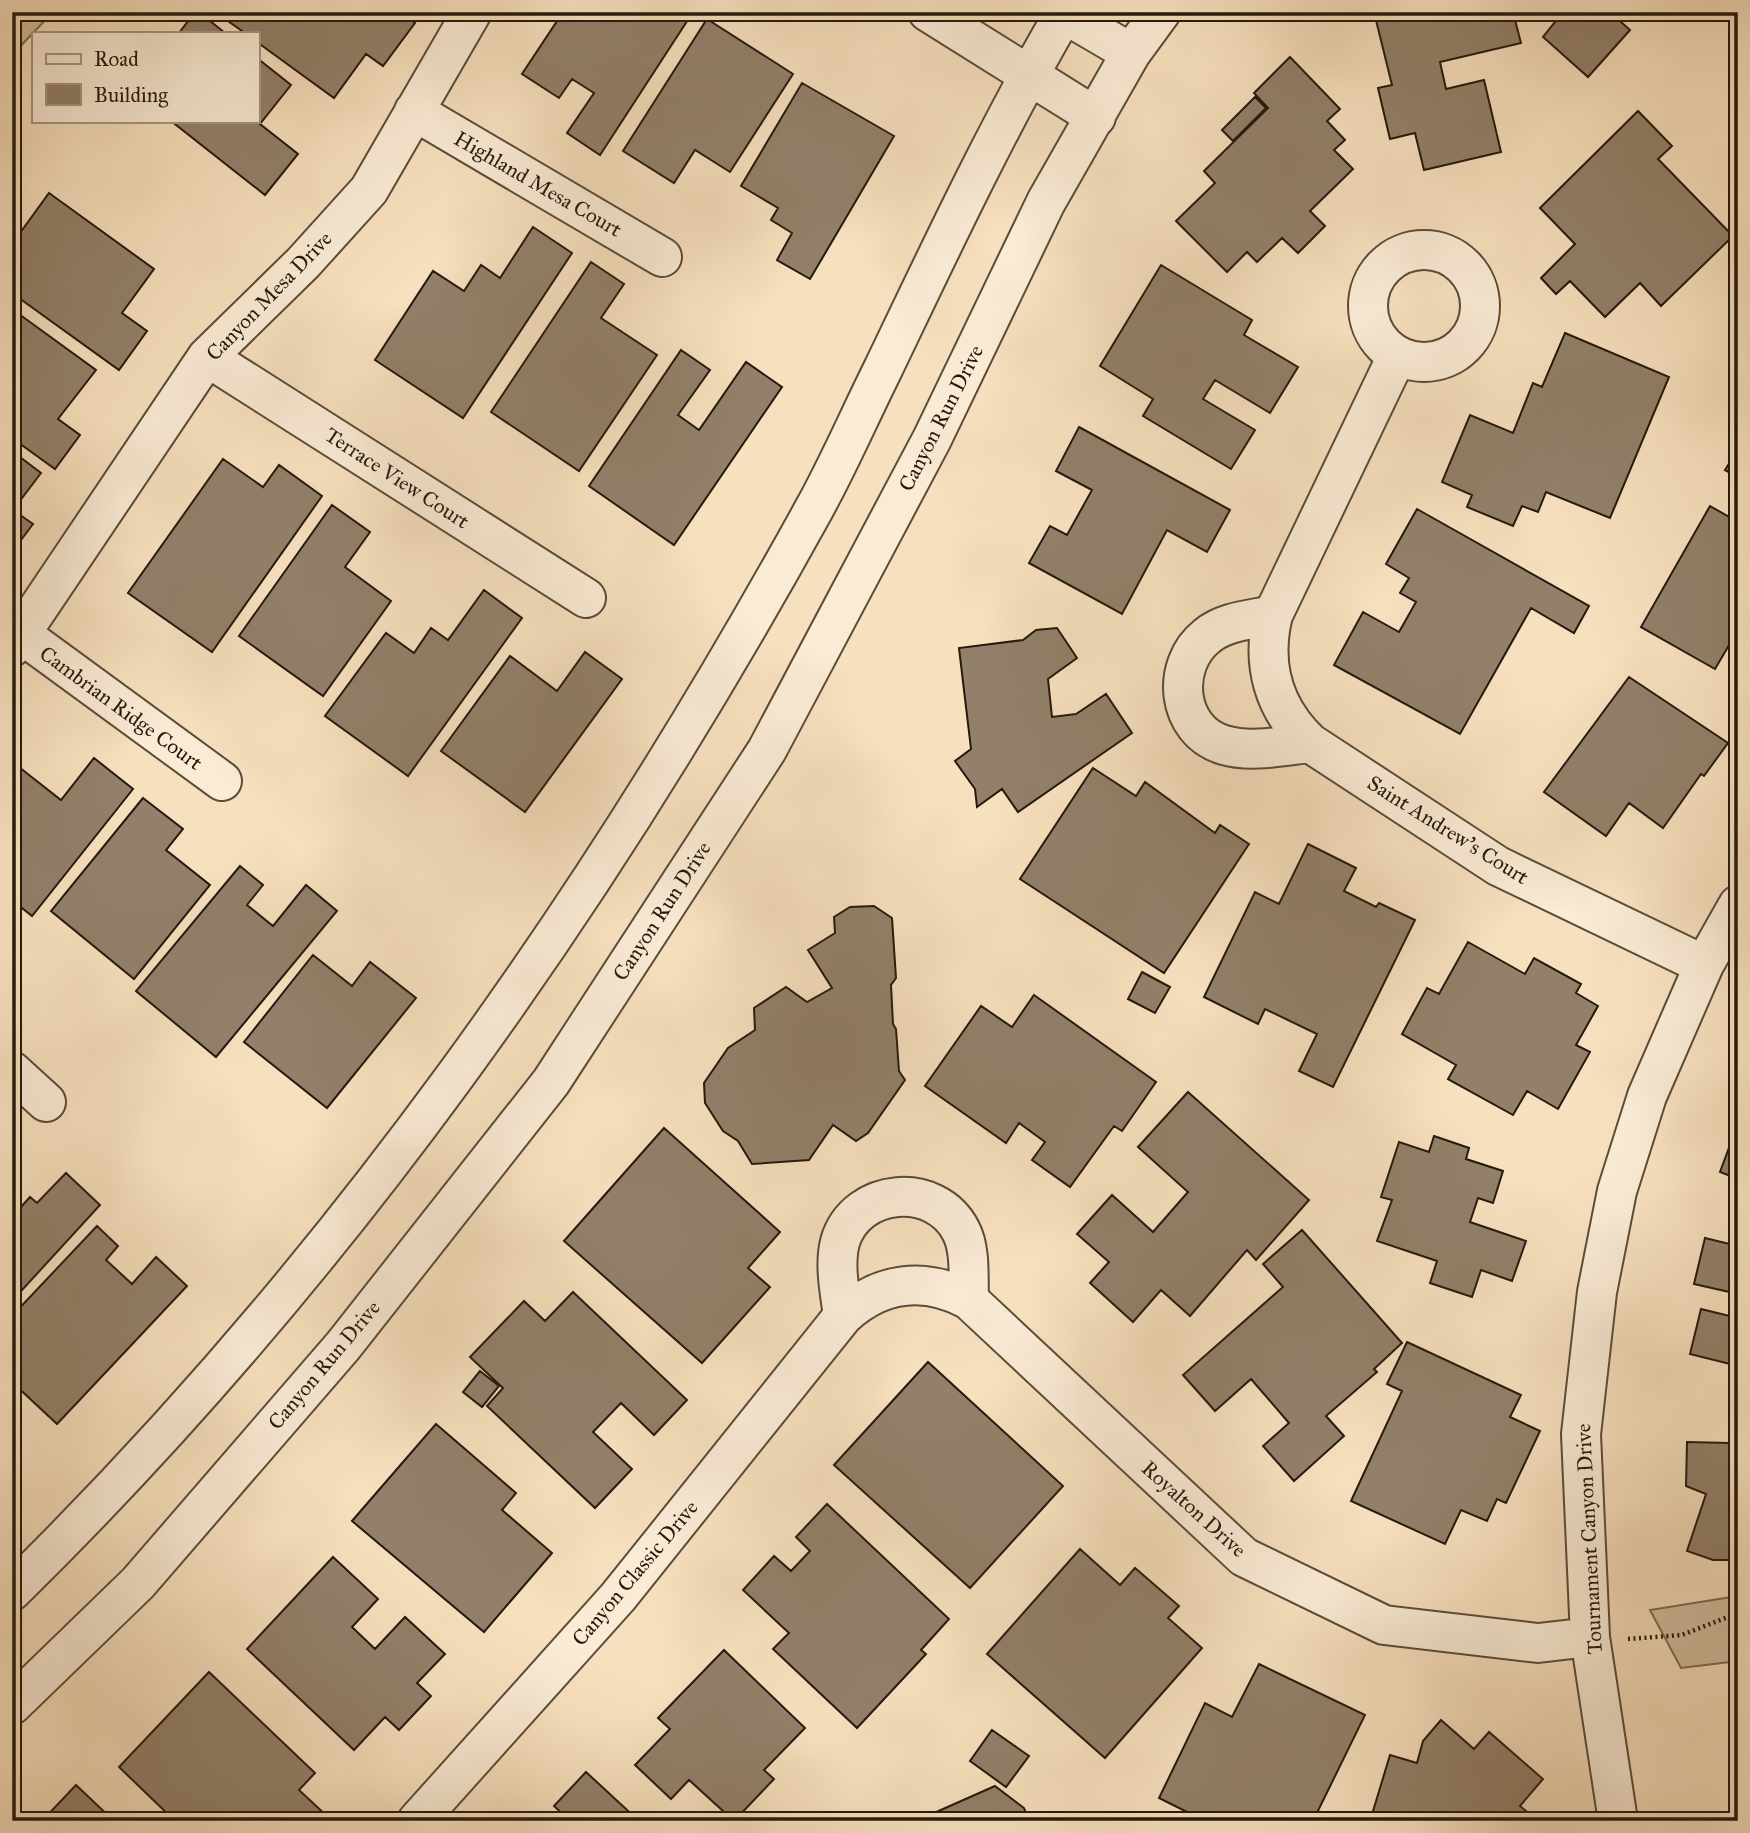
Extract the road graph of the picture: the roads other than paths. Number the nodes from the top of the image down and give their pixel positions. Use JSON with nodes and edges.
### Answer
{"nodes":[{"id":1,"x":472,"y":12,"type":"edge"},
{"id":2,"x":928,"y":12,"type":"edge"},
{"id":3,"x":1161,"y":12,"type":"edge"},
{"id":4,"x":1063,"y":13,"type":"edge"},
{"id":5,"x":1131,"y":52,"type":"junction"},
{"id":6,"x":1030,"y":74,"type":"junction"},
{"id":7,"x":414,"y":111,"type":"junction"},
{"id":8,"x":1096,"y":117,"type":"junction"},
{"id":9,"x":662,"y":257,"type":"dead end"},
{"id":10,"x":1397,"y":356,"type":"dead end"},
{"id":11,"x":207,"y":357,"type":"junction"},
{"id":12,"x":586,"y":598,"type":"dead end"},
{"id":13,"x":1273,"y":615,"type":"junction"},
{"id":14,"x":17,"y":641,"type":"edge"},
{"id":15,"x":1310,"y":743,"type":"junction"},
{"id":16,"x":222,"y":781,"type":"dead end"},
{"id":17,"x":1738,"y":905,"type":"edge"},
{"id":18,"x":1703,"y":965,"type":"junction"},
{"id":19,"x":12,"y":1072,"type":"edge"},
{"id":20,"x":47,"y":1102,"type":"dead end"},
{"id":21,"x":902,"y":1285,"type":"joint"},
{"id":22,"x":969,"y":1300,"type":"junction"},
{"id":23,"x":842,"y":1316,"type":"junction"},
{"id":24,"x":12,"y":1591,"type":"edge"},
{"id":25,"x":1590,"y":1637,"type":"junction"},
{"id":26,"x":12,"y":1706,"type":"edge"},
{"id":27,"x":416,"y":1821,"type":"edge"},
{"id":28,"x":1618,"y":1821,"type":"edge"}],
"edges":[{"from":1,"to":7,"type":"street","name":"Canyon Mesa Drive"},
{"from":2,"to":6,"type":"street"},
{"from":3,"to":5,"type":"street","name":"Canyon Run Drive"},
{"from":4,"to":5,"type":"street"},
{"from":4,"to":6,"type":"street"},
{"from":5,"to":8,"type":"street","name":"Canyon Run Drive"},
{"from":6,"to":8,"type":"street"},
{"from":6,"to":24,"type":"street"},
{"from":7,"to":9,"type":"street","name":"Highland Mesa Court"},
{"from":7,"to":11,"type":"street","name":"Canyon Mesa Drive"},
{"from":8,"to":26,"type":"street","name":"Canyon Run Drive"},
{"from":10,"to":13,"type":"street","name":"Saint Andrew's Court"},
{"from":11,"to":12,"type":"street","name":"Terrace View Court"},
{"from":11,"to":14,"type":"street","name":"Canyon Mesa Drive"},
{"from":13,"to":15,"type":"street","name":"Saint Andrew's Court"},
{"from":13,"to":15,"type":"street"},
{"from":14,"to":16,"type":"street","name":"Cambrian Ridge Court"},
{"from":15,"to":18,"type":"street","name":"Saint Andrew's Court"},
{"from":17,"to":18,"type":"street","name":"Tournament Canyon Drive"},
{"from":18,"to":25,"type":"street","name":"Tournament Canyon Drive"},
{"from":19,"to":20,"type":"street"},
{"from":21,"to":22,"type":"street","name":"Royalton Drive"},
{"from":21,"to":23,"type":"street","name":"Canyon Classic Drive"},
{"from":22,"to":23,"type":"street"},
{"from":22,"to":25,"type":"street","name":"Royalton Drive"},
{"from":23,"to":27,"type":"street","name":"Canyon Classic Drive"},
{"from":25,"to":28,"type":"street","name":"Tournament Canyon Drive"}]}
